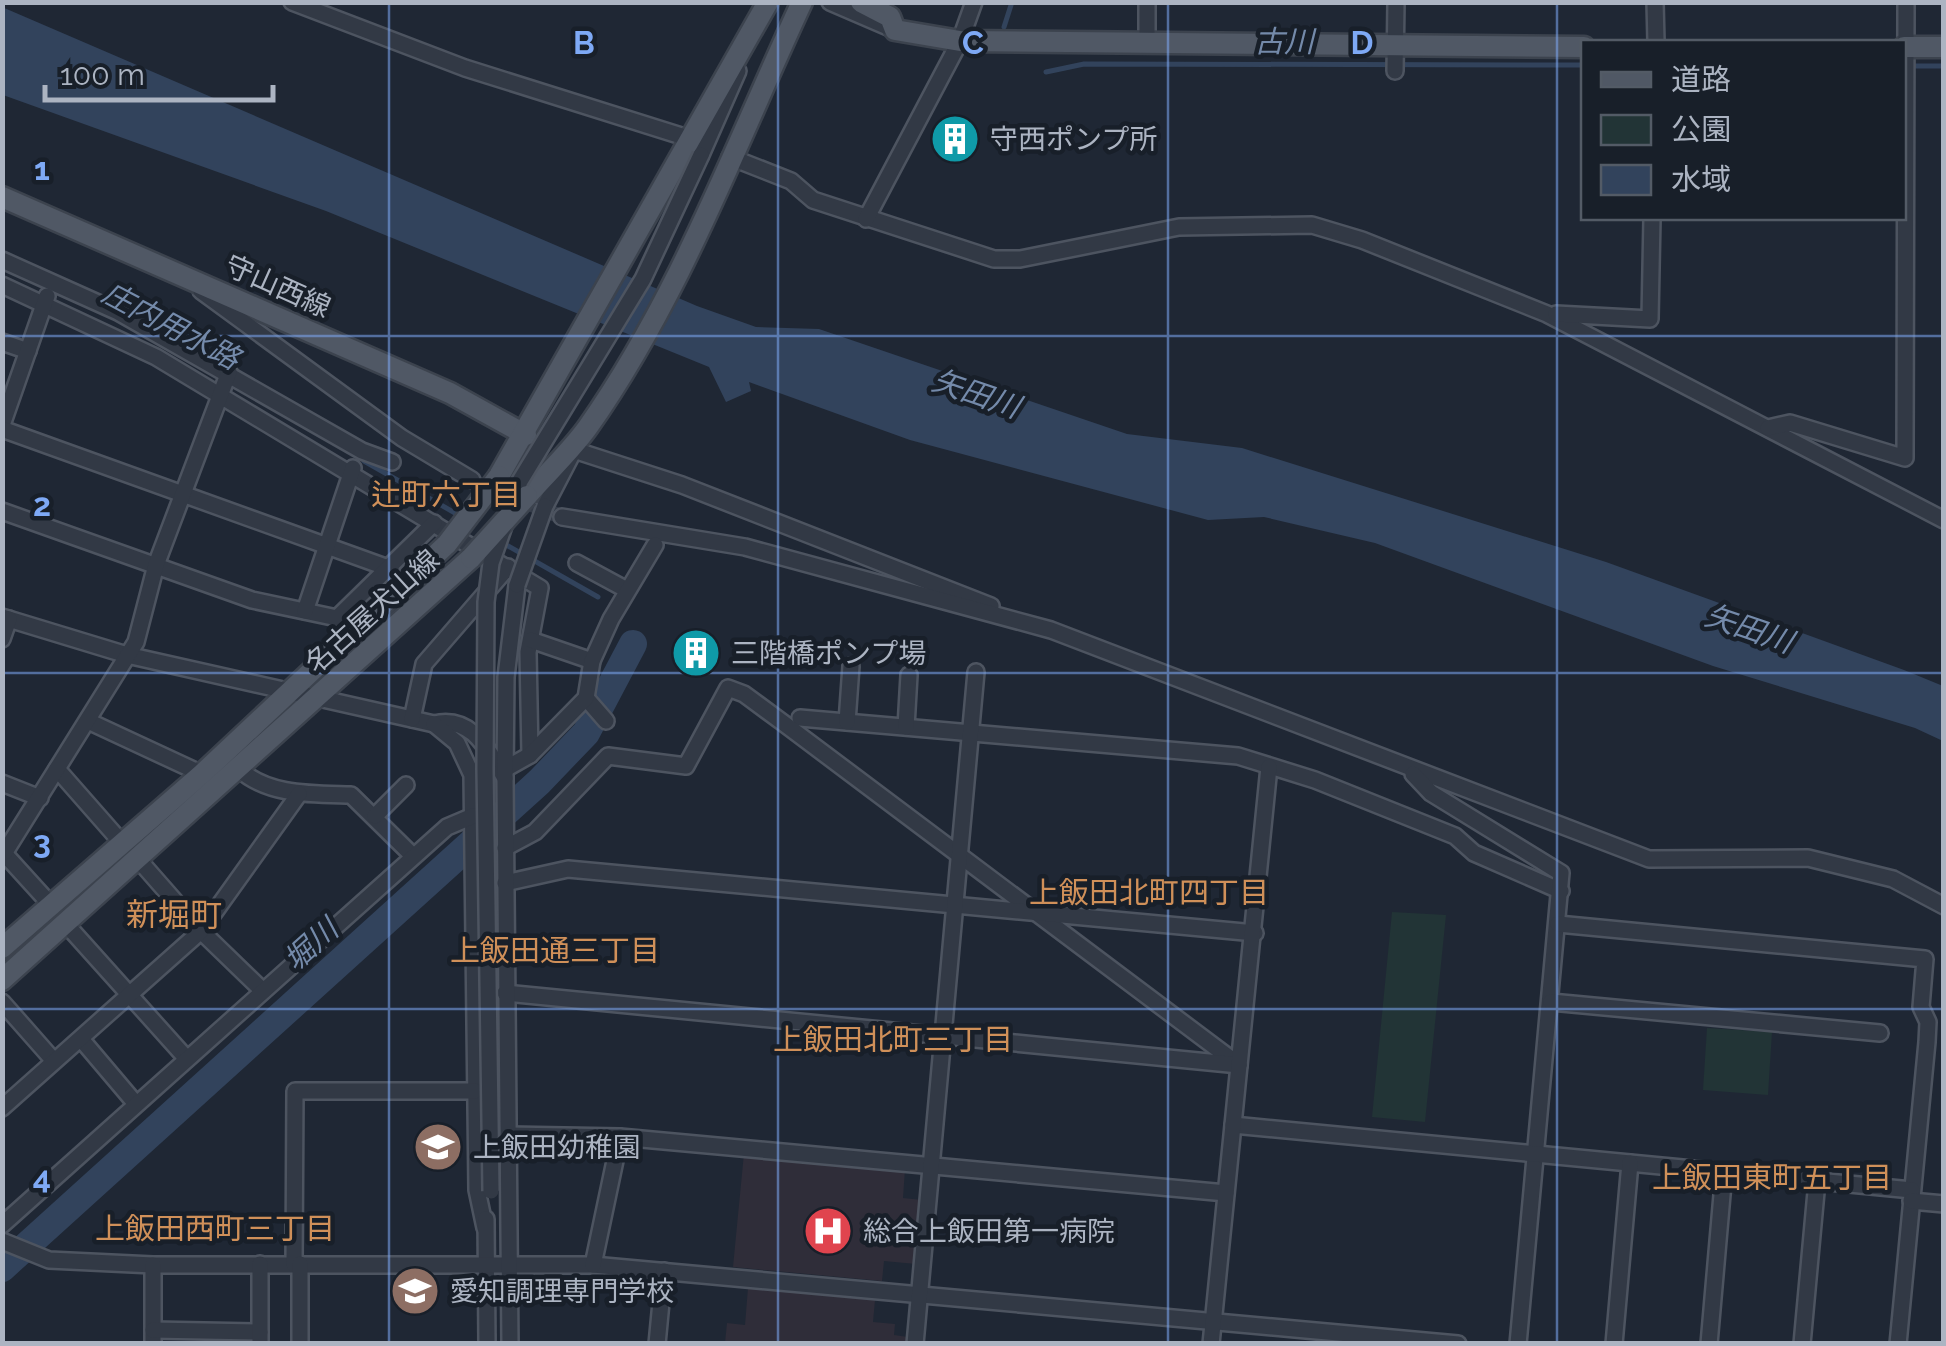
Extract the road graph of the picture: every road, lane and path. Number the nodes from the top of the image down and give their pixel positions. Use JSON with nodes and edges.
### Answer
{"nodes":[{"id":1,"x":292,"y":2,"type":"edge"},
{"id":2,"x":768,"y":2,"type":"edge"},
{"id":3,"x":802,"y":2,"type":"edge"},
{"id":4,"x":830,"y":2,"type":"edge"},
{"id":5,"x":860,"y":2,"type":"edge"},
{"id":6,"x":974,"y":2,"type":"edge"},
{"id":7,"x":1147,"y":2,"type":"edge"},
{"id":8,"x":1396,"y":2,"type":"edge"},
{"id":9,"x":1655,"y":2,"type":"edge"},
{"id":10,"x":1906,"y":2,"type":"edge"},
{"id":11,"x":894,"y":30,"type":"junction"},
{"id":12,"x":1656,"y":40,"type":"edge"},
{"id":13,"x":960,"y":41,"type":"junction"},
{"id":14,"x":1147,"y":43,"type":"junction"},
{"id":15,"x":1581,"y":46,"type":"edge"},
{"id":16,"x":1944,"y":46,"type":"edge"},
{"id":17,"x":1906,"y":56,"type":"edge"},
{"id":18,"x":1395,"y":58,"type":"junction"},
{"id":19,"x":692,"y":148,"type":"junction"},
{"id":20,"x":729,"y":160,"type":"junction"},
{"id":21,"x":2,"y":197,"type":"edge"},
{"id":22,"x":866,"y":220,"type":"junction"},
{"id":23,"x":1652,"y":220,"type":"edge"},
{"id":24,"x":1906,"y":220,"type":"edge"},
{"id":25,"x":2,"y":260,"type":"edge"},
{"id":26,"x":168,"y":266,"type":"junction"},
{"id":27,"x":53,"y":279,"type":"junction"},
{"id":28,"x":2,"y":285,"type":"edge"},
{"id":29,"x":46,"y":302,"type":"junction"},
{"id":30,"x":1548,"y":314,"type":"junction"},
{"id":31,"x":2,"y":342,"type":"edge"},
{"id":32,"x":28,"y":351,"type":"junction"},
{"id":33,"x":229,"y":372,"type":"junction"},
{"id":34,"x":219,"y":393,"type":"junction"},
{"id":35,"x":2,"y":427,"type":"edge"},
{"id":36,"x":530,"y":427,"type":"junction"},
{"id":37,"x":1768,"y":428,"type":"junction"},
{"id":38,"x":581,"y":437,"type":"junction"},
{"id":39,"x":392,"y":462,"type":"dead end"},
{"id":40,"x":356,"y":464,"type":"junction"},
{"id":41,"x":472,"y":480,"type":"tunnel mouth"},
{"id":42,"x":183,"y":494,"type":"junction"},
{"id":43,"x":536,"y":501,"type":"junction"},
{"id":44,"x":2,"y":511,"type":"edge"},
{"id":45,"x":562,"y":517,"type":"tunnel mouth"},
{"id":46,"x":1944,"y":520,"type":"edge"},
{"id":47,"x":434,"y":523,"type":"junction"},
{"id":48,"x":655,"y":545,"type":"dead end"},
{"id":49,"x":326,"y":546,"type":"junction"},
{"id":50,"x":577,"y":563,"type":"dead end"},
{"id":51,"x":156,"y":565,"type":"junction"},
{"id":52,"x":508,"y":567,"type":"junction"},
{"id":53,"x":390,"y":569,"type":"junction"},
{"id":54,"x":628,"y":590,"type":"junction"},
{"id":55,"x":305,"y":611,"type":"junction"},
{"id":56,"x":6,"y":618,"type":"edge"},
{"id":57,"x":1051,"y":630,"type":"junction"},
{"id":58,"x":2,"y":639,"type":"edge"},
{"id":59,"x":532,"y":640,"type":"junction"},
{"id":60,"x":127,"y":655,"type":"junction"},
{"id":61,"x":592,"y":661,"type":"junction"},
{"id":62,"x":851,"y":666,"type":"dead end"},
{"id":63,"x":976,"y":672,"type":"dead end"},
{"id":64,"x":910,"y":675,"type":"dead end"},
{"id":65,"x":290,"y":692,"type":"junction"},
{"id":66,"x":316,"y":699,"type":"junction"},
{"id":67,"x":588,"y":701,"type":"junction"},
{"id":68,"x":800,"y":718,"type":"dead end"},
{"id":69,"x":412,"y":719,"type":"junction"},
{"id":70,"x":88,"y":721,"type":"junction"},
{"id":71,"x":606,"y":722,"type":"dead end"},
{"id":72,"x":847,"y":722,"type":"junction"},
{"id":73,"x":434,"y":724,"type":"junction"},
{"id":74,"x":906,"y":727,"type":"junction"},
{"id":75,"x":971,"y":733,"type":"junction"},
{"id":76,"x":530,"y":755,"type":"junction"},
{"id":77,"x":238,"y":768,"type":"junction"},
{"id":78,"x":1269,"y":768,"type":"junction"},
{"id":79,"x":58,"y":769,"type":"junction"},
{"id":80,"x":1411,"y":771,"type":"junction"},
{"id":81,"x":202,"y":774,"type":"junction"},
{"id":82,"x":506,"y":780,"type":"junction"},
{"id":83,"x":2,"y":783,"type":"edge"},
{"id":84,"x":406,"y":784,"type":"dead end"},
{"id":85,"x":299,"y":794,"type":"junction"},
{"id":86,"x":40,"y":798,"type":"junction"},
{"id":87,"x":375,"y":816,"type":"junction"},
{"id":88,"x":473,"y":824,"type":"junction"},
{"id":89,"x":505,"y":844,"type":"junction"},
{"id":90,"x":130,"y":851,"type":"junction"},
{"id":91,"x":4,"y":852,"type":"edge"},
{"id":92,"x":960,"y":854,"type":"junction"},
{"id":93,"x":413,"y":856,"type":"junction"},
{"id":94,"x":505,"y":883,"type":"junction"},
{"id":95,"x":1561,"y":891,"type":"junction"},
{"id":96,"x":51,"y":906,"type":"junction"},
{"id":97,"x":955,"y":906,"type":"junction"},
{"id":98,"x":1944,"y":906,"type":"edge"},
{"id":99,"x":1042,"y":915,"type":"junction"},
{"id":100,"x":64,"y":923,"type":"junction"},
{"id":101,"x":1558,"y":924,"type":"junction"},
{"id":102,"x":201,"y":932,"type":"junction"},
{"id":103,"x":1254,"y":933,"type":"junction"},
{"id":104,"x":2,"y":948,"type":"edge"},
{"id":105,"x":2,"y":980,"type":"edge"},
{"id":106,"x":263,"y":991,"type":"junction"},
{"id":107,"x":506,"y":993,"type":"junction"},
{"id":108,"x":130,"y":994,"type":"junction"},
{"id":109,"x":2,"y":1002,"type":"edge"},
{"id":110,"x":1551,"y":1002,"type":"junction"},
{"id":111,"x":1936,"y":1023,"type":"edge"},
{"id":112,"x":1880,"y":1033,"type":"dead end"},
{"id":113,"x":943,"y":1036,"type":"junction"},
{"id":114,"x":80,"y":1039,"type":"junction"},
{"id":115,"x":188,"y":1060,"type":"junction"},
{"id":116,"x":54,"y":1062,"type":"junction"},
{"id":117,"x":1238,"y":1065,"type":"junction"},
{"id":118,"x":475,"y":1091,"type":"junction"},
{"id":119,"x":136,"y":1104,"type":"junction"},
{"id":120,"x":2,"y":1108,"type":"edge"},
{"id":121,"x":1233,"y":1125,"type":"junction"},
{"id":122,"x":509,"y":1134,"type":"junction"},
{"id":123,"x":620,"y":1137,"type":"junction"},
{"id":124,"x":1536,"y":1152,"type":"junction"},
{"id":125,"x":1630,"y":1163,"type":"junction"},
{"id":126,"x":931,"y":1165,"type":"junction"},
{"id":127,"x":1724,"y":1172,"type":"junction"},
{"id":128,"x":1817,"y":1181,"type":"junction"},
{"id":129,"x":1226,"y":1194,"type":"junction"},
{"id":130,"x":1911,"y":1196,"type":"junction"},
{"id":131,"x":1944,"y":1204,"type":"edge"},
{"id":132,"x":2,"y":1225,"type":"edge"},
{"id":133,"x":485,"y":1228,"type":"junction"},
{"id":134,"x":4,"y":1242,"type":"edge"},
{"id":135,"x":484,"y":1263,"type":"junction"},
{"id":136,"x":508,"y":1263,"type":"junction"},
{"id":137,"x":260,"y":1264,"type":"junction"},
{"id":138,"x":297,"y":1264,"type":"junction"},
{"id":139,"x":594,"y":1264,"type":"junction"},
{"id":140,"x":152,"y":1265,"type":"junction"},
{"id":141,"x":664,"y":1271,"type":"junction"},
{"id":142,"x":920,"y":1294,"type":"junction"},
{"id":143,"x":1212,"y":1322,"type":"junction"},
{"id":144,"x":153,"y":1337,"type":"edge"},
{"id":145,"x":260,"y":1338,"type":"edge"},
{"id":146,"x":300,"y":1344,"type":"edge"},
{"id":147,"x":486,"y":1344,"type":"edge"},
{"id":148,"x":510,"y":1344,"type":"edge"},
{"id":149,"x":658,"y":1344,"type":"edge"},
{"id":150,"x":916,"y":1344,"type":"edge"},
{"id":151,"x":1211,"y":1344,"type":"edge"},
{"id":152,"x":1458,"y":1344,"type":"edge"},
{"id":153,"x":1518,"y":1344,"type":"edge"},
{"id":154,"x":1614,"y":1344,"type":"edge"},
{"id":155,"x":1709,"y":1344,"type":"edge"},
{"id":156,"x":1802,"y":1344,"type":"edge"},
{"id":157,"x":1898,"y":1344,"type":"edge"}],
"edges":[{"from":1,"to":19,"type":"street"},
{"from":2,"to":19,"type":"main road","name":"名古屋犬山線"},
{"from":3,"to":20,"type":"main road","name":"名古屋犬山線"},
{"from":4,"to":11,"type":"street"},
{"from":5,"to":11,"type":"main road"},
{"from":6,"to":13,"type":"street"},
{"from":7,"to":14,"type":"street"},
{"from":8,"to":18,"type":"street"},
{"from":9,"to":12,"type":"street"},
{"from":10,"to":17,"type":"street"},
{"from":11,"to":13,"type":"main road"},
{"from":13,"to":14,"type":"main road"},
{"from":13,"to":22,"type":"street"},
{"from":14,"to":18,"type":"main road"},
{"from":15,"to":18,"type":"main road"},
{"from":16,"to":17,"type":"main road"},
{"from":19,"to":36,"type":"main road","name":"名古屋犬山線"},
{"from":19,"to":133,"type":"street","bridge":true},
{"from":20,"to":22,"type":"street"},
{"from":20,"to":38,"type":"main road","name":"名古屋犬山線"},
{"from":21,"to":26,"type":"main road","name":"守山西線"},
{"from":22,"to":30,"type":"street"},
{"from":23,"to":30,"type":"street"},
{"from":24,"to":37,"type":"street"},
{"from":25,"to":27,"type":"street"},
{"from":26,"to":36,"type":"main road","name":"守山西線"},
{"from":26,"to":41,"type":"street"},
{"from":27,"to":29,"type":"street"},
{"from":27,"to":33,"type":"street"},
{"from":28,"to":29,"type":"street"},
{"from":29,"to":32,"type":"street"},
{"from":29,"to":34,"type":"street"},
{"from":30,"to":37,"type":"street"},
{"from":31,"to":32,"type":"street"},
{"from":32,"to":35,"type":"street"},
{"from":33,"to":34,"type":"street"},
{"from":33,"to":40,"type":"street"},
{"from":34,"to":40,"type":"street"},
{"from":34,"to":42,"type":"street"},
{"from":35,"to":42,"type":"street"},
{"from":36,"to":65,"type":"main road","name":"名古屋犬山線","bridge":true},
{"from":37,"to":46,"type":"street"},
{"from":38,"to":43,"type":"main road","name":"名古屋犬山線"},
{"from":38,"to":57,"type":"street"},
{"from":39,"to":40,"type":"street"},
{"from":40,"to":47,"type":"street"},
{"from":40,"to":49,"type":"street"},
{"from":42,"to":49,"type":"street"},
{"from":42,"to":51,"type":"street"},
{"from":43,"to":66,"type":"main road","name":"名古屋犬山線","bridge":true},
{"from":43,"to":82,"type":"street","bridge":true},
{"from":44,"to":51,"type":"street"},
{"from":45,"to":57,"type":"street"},
{"from":47,"to":52,"type":"street"},
{"from":47,"to":53,"type":"street"},
{"from":48,"to":54,"type":"street"},
{"from":49,"to":53,"type":"street"},
{"from":49,"to":55,"type":"street"},
{"from":50,"to":54,"type":"street"},
{"from":51,"to":55,"type":"street"},
{"from":51,"to":60,"type":"street"},
{"from":52,"to":59,"type":"street"},
{"from":52,"to":69,"type":"street"},
{"from":53,"to":55,"type":"street"},
{"from":54,"to":61,"type":"street"},
{"from":56,"to":58,"type":"street"},
{"from":56,"to":60,"type":"street"},
{"from":57,"to":80,"type":"street"},
{"from":59,"to":61,"type":"street"},
{"from":59,"to":76,"type":"street"},
{"from":60,"to":65,"type":"street"},
{"from":60,"to":70,"type":"street"},
{"from":61,"to":67,"type":"street"},
{"from":62,"to":72,"type":"street"},
{"from":63,"to":75,"type":"street"},
{"from":64,"to":74,"type":"street"},
{"from":65,"to":66,"type":"street"},
{"from":65,"to":81,"type":"main road","name":"名古屋犬山線"},
{"from":66,"to":69,"type":"street"},
{"from":66,"to":77,"type":"main road","name":"名古屋犬山線"},
{"from":67,"to":71,"type":"street"},
{"from":67,"to":76,"type":"street"},
{"from":68,"to":72,"type":"street"},
{"from":69,"to":73,"type":"street"},
{"from":70,"to":79,"type":"street"},
{"from":70,"to":81,"type":"street"},
{"from":72,"to":74,"type":"street"},
{"from":73,"to":82,"type":"street"},
{"from":73,"to":88,"type":"street"},
{"from":74,"to":75,"type":"street"},
{"from":75,"to":78,"type":"street"},
{"from":75,"to":92,"type":"street"},
{"from":76,"to":82,"type":"street"},
{"from":77,"to":85,"type":"street"},
{"from":77,"to":90,"type":"main road","name":"名古屋犬山線"},
{"from":78,"to":95,"type":"street"},
{"from":78,"to":103,"type":"street"},
{"from":79,"to":86,"type":"street"},
{"from":79,"to":90,"type":"street"},
{"from":80,"to":95,"type":"street"},
{"from":80,"to":98,"type":"street"},
{"from":81,"to":90,"type":"main road","name":"名古屋犬山線"},
{"from":82,"to":89,"type":"street"},
{"from":83,"to":86,"type":"street"},
{"from":84,"to":87,"type":"street"},
{"from":85,"to":87,"type":"street"},
{"from":85,"to":102,"type":"street"},
{"from":86,"to":91,"type":"street"},
{"from":87,"to":93,"type":"street"},
{"from":88,"to":93,"type":"street"},
{"from":88,"to":118,"type":"street"},
{"from":89,"to":92,"type":"street"},
{"from":89,"to":94,"type":"street"},
{"from":90,"to":96,"type":"main road","name":"名古屋犬山線"},
{"from":90,"to":100,"type":"main road","name":"名古屋犬山線"},
{"from":90,"to":102,"type":"street"},
{"from":91,"to":96,"type":"street"},
{"from":92,"to":97,"type":"street"},
{"from":92,"to":99,"type":"street"},
{"from":93,"to":106,"type":"street"},
{"from":94,"to":97,"type":"street"},
{"from":94,"to":107,"type":"street"},
{"from":95,"to":101,"type":"street"},
{"from":96,"to":104,"type":"main road","name":"名古屋犬山線"},
{"from":97,"to":99,"type":"street"},
{"from":97,"to":113,"type":"street"},
{"from":99,"to":103,"type":"street"},
{"from":99,"to":117,"type":"street"},
{"from":100,"to":105,"type":"main road","name":"名古屋犬山線"},
{"from":100,"to":108,"type":"street"},
{"from":101,"to":110,"type":"street"},
{"from":101,"to":111,"type":"street"},
{"from":102,"to":106,"type":"street"},
{"from":102,"to":108,"type":"street"},
{"from":103,"to":117,"type":"street"},
{"from":106,"to":115,"type":"street"},
{"from":107,"to":113,"type":"street"},
{"from":107,"to":122,"type":"street"},
{"from":108,"to":114,"type":"street"},
{"from":108,"to":115,"type":"street"},
{"from":109,"to":116,"type":"street"},
{"from":110,"to":112,"type":"street"},
{"from":110,"to":124,"type":"street"},
{"from":111,"to":130,"type":"street"},
{"from":113,"to":117,"type":"street"},
{"from":113,"to":126,"type":"street"},
{"from":114,"to":116,"type":"street"},
{"from":114,"to":119,"type":"street"},
{"from":115,"to":119,"type":"street"},
{"from":116,"to":120,"type":"street"},
{"from":117,"to":121,"type":"street"},
{"from":118,"to":133,"type":"street"},
{"from":118,"to":138,"type":"street"},
{"from":119,"to":132,"type":"street"},
{"from":121,"to":124,"type":"street"},
{"from":121,"to":129,"type":"street"},
{"from":122,"to":123,"type":"street"},
{"from":122,"to":136,"type":"street"},
{"from":123,"to":126,"type":"street"},
{"from":123,"to":139,"type":"street"},
{"from":124,"to":125,"type":"street"},
{"from":124,"to":153,"type":"street"},
{"from":125,"to":127,"type":"street"},
{"from":125,"to":154,"type":"street"},
{"from":126,"to":129,"type":"street"},
{"from":126,"to":142,"type":"street"},
{"from":127,"to":128,"type":"street"},
{"from":127,"to":155,"type":"street"},
{"from":128,"to":130,"type":"street"},
{"from":128,"to":156,"type":"street"},
{"from":129,"to":143,"type":"street"},
{"from":130,"to":131,"type":"street"},
{"from":130,"to":157,"type":"street"},
{"from":133,"to":135,"type":"street"},
{"from":134,"to":140,"type":"street"},
{"from":135,"to":136,"type":"street"},
{"from":135,"to":138,"type":"street"},
{"from":135,"to":147,"type":"street"},
{"from":136,"to":139,"type":"street"},
{"from":136,"to":148,"type":"street"},
{"from":137,"to":138,"type":"street"},
{"from":137,"to":140,"type":"street"},
{"from":137,"to":145,"type":"street"},
{"from":138,"to":146,"type":"street"},
{"from":139,"to":141,"type":"street"},
{"from":140,"to":144,"type":"street"},
{"from":141,"to":142,"type":"street"},
{"from":141,"to":149,"type":"street"},
{"from":142,"to":143,"type":"street"},
{"from":142,"to":150,"type":"street"},
{"from":143,"to":151,"type":"street"},
{"from":143,"to":152,"type":"street"},
{"from":144,"to":145,"type":"street"}]}
